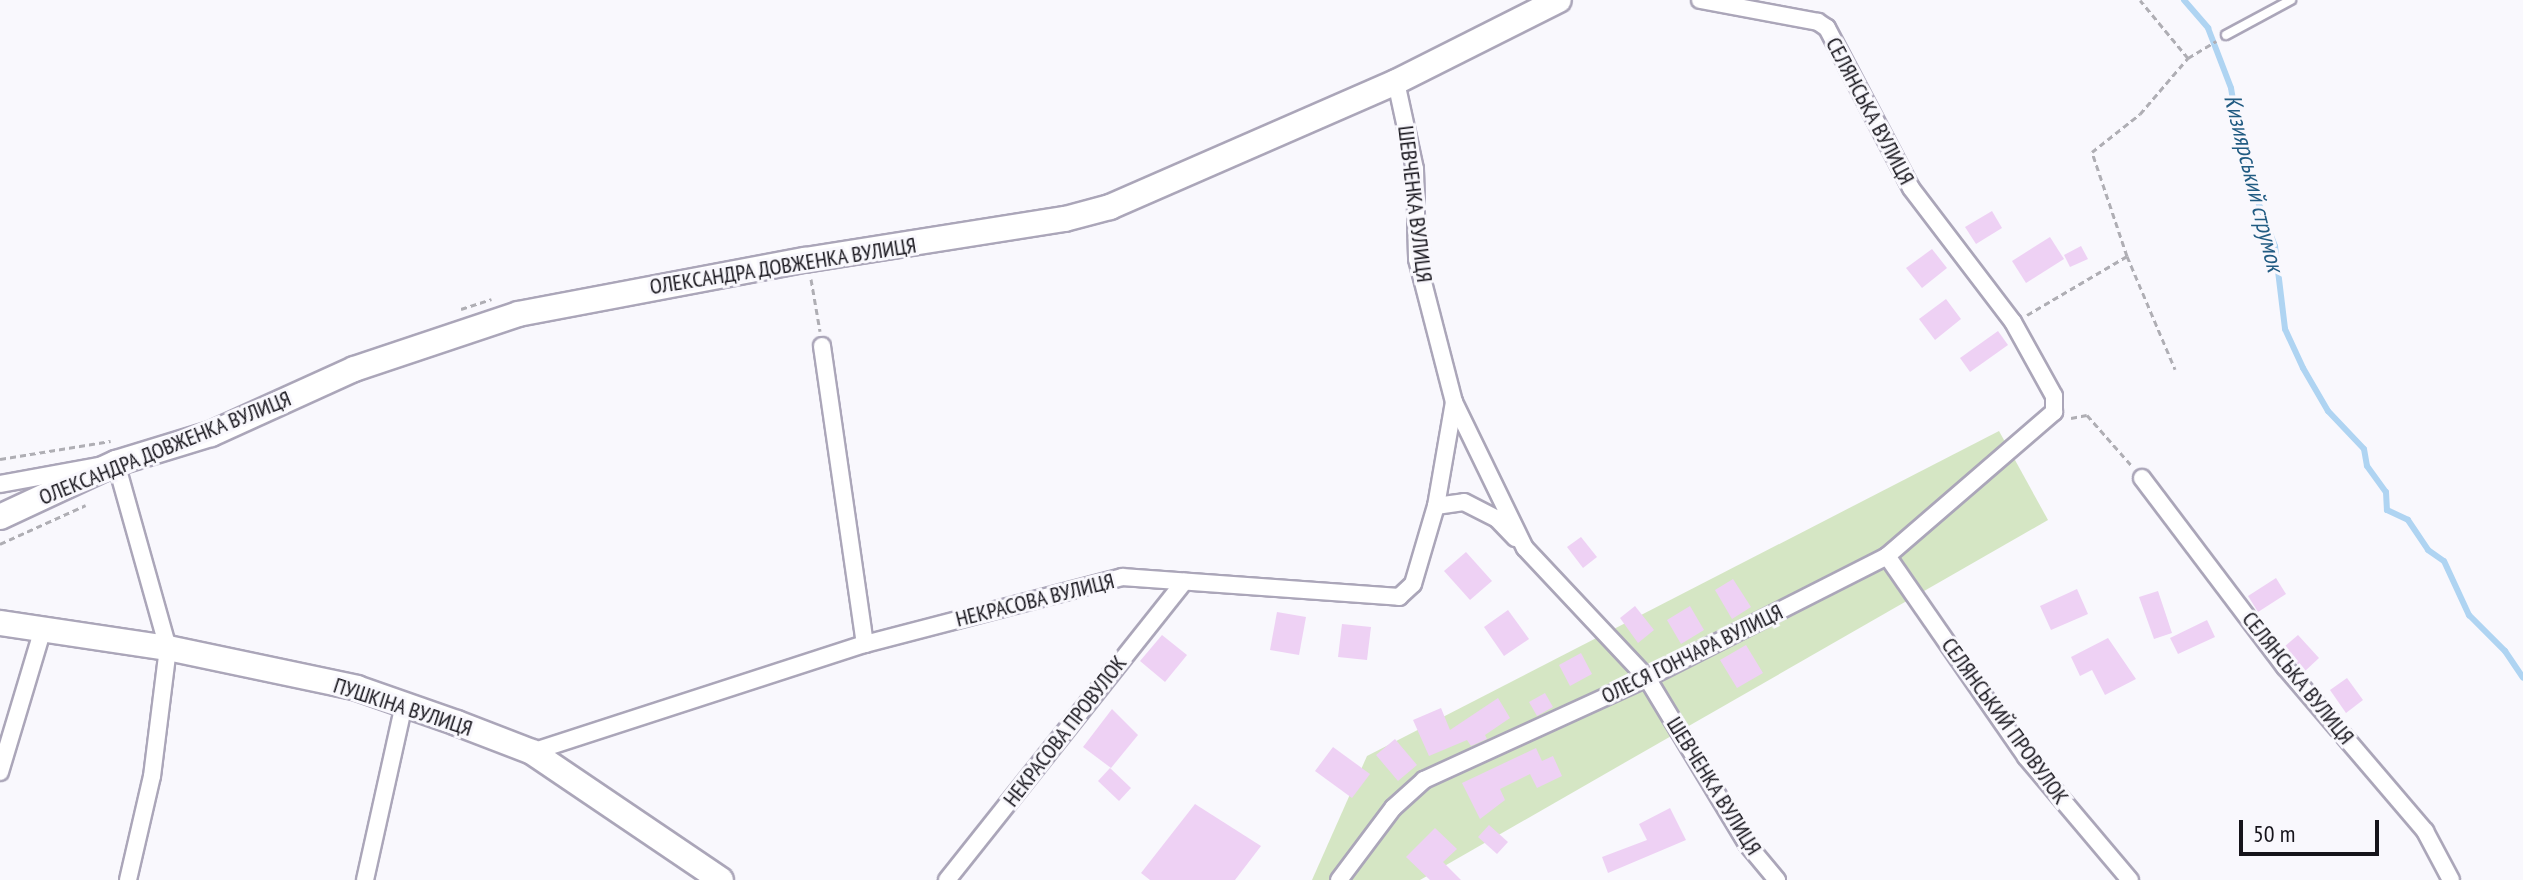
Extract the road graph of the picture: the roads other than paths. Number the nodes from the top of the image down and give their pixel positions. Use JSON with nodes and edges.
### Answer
{"nodes":[{"id":1,"x":1559,"y":0,"type":"edge"},
{"id":2,"x":1700,"y":0,"type":"edge"},
{"id":3,"x":2291,"y":0,"type":"edge"},
{"id":4,"x":2226,"y":35,"type":"road end"},
{"id":5,"x":1396,"y":82,"type":"junction"},
{"id":6,"x":822,"y":346,"type":"road end"},
{"id":7,"x":1454,"y":402,"type":"junction"},
{"id":8,"x":2049,"y":422,"type":"joint"},
{"id":9,"x":116,"y":463,"type":"junction"},
{"id":10,"x":2142,"y":478,"type":"road end"},
{"id":11,"x":0,"y":484,"type":"edge"},
{"id":12,"x":1436,"y":506,"type":"junction"},
{"id":13,"x":0,"y":517,"type":"edge"},
{"id":14,"x":1525,"y":548,"type":"junction"},
{"id":15,"x":1887,"y":556,"type":"junction"},
{"id":16,"x":1184,"y":582,"type":"junction"},
{"id":17,"x":0,"y":623,"type":"edge"},
{"id":18,"x":42,"y":632,"type":"junction"},
{"id":19,"x":865,"y":644,"type":"junction"},
{"id":20,"x":168,"y":648,"type":"junction"},
{"id":21,"x":1647,"y":678,"type":"junction"},
{"id":22,"x":404,"y":704,"type":"junction"},
{"id":23,"x":532,"y":752,"type":"junction"},
{"id":24,"x":0,"y":772,"type":"edge"},
{"id":25,"x":128,"y":880,"type":"edge"},
{"id":26,"x":365,"y":880,"type":"edge"},
{"id":27,"x":721,"y":880,"type":"edge"},
{"id":28,"x":947,"y":880,"type":"edge"},
{"id":29,"x":1339,"y":880,"type":"edge"},
{"id":30,"x":1777,"y":880,"type":"edge"},
{"id":31,"x":2130,"y":880,"type":"edge"},
{"id":32,"x":2451,"y":880,"type":"edge"}],
"edges":[{"from":1,"to":5,"type":"street","name":"ОЛЕКСАНДРА ДОВЖЕНКА ВУЛИЦЯ"},
{"from":2,"to":8,"type":"street","name":"СЕЛЯНСЬКА ВУЛИЦЯ"},
{"from":3,"to":4,"type":"lane"},
{"from":5,"to":7,"type":"street","name":"ШЕВЧЕНКА ВУЛИЦЯ"},
{"from":5,"to":9,"type":"street","name":"ОЛЕКСАНДРА ДОВЖЕНКА ВУЛИЦЯ"},
{"from":6,"to":19,"type":"street"},
{"from":7,"to":12,"type":"street","name":"НЕКРАСОВА ВУЛИЦЯ"},
{"from":7,"to":14,"type":"street","name":"ШЕВЧЕНКА ВУЛИЦЯ"},
{"from":8,"to":15,"type":"street","name":"ОЛЕСЯ ГОНЧАРА ВУЛИЦЯ"},
{"from":9,"to":11,"type":"street"},
{"from":9,"to":13,"type":"street","name":"ОЛЕКСАНДРА ДОВЖЕНКА ВУЛИЦЯ"},
{"from":9,"to":20,"type":"street"},
{"from":10,"to":32,"type":"street","name":"СЕЛЯНСЬКА ВУЛИЦЯ"},
{"from":12,"to":14,"type":"street","name":"ШЕВЧЕНКА ВУЛИЦЯ"},
{"from":12,"to":16,"type":"street","name":"НЕКРАСОВА ВУЛИЦЯ"},
{"from":14,"to":21,"type":"street","name":"ШЕВЧЕНКА ВУЛИЦЯ"},
{"from":15,"to":21,"type":"street","name":"ОЛЕСЯ ГОНЧАРА ВУЛИЦЯ"},
{"from":15,"to":31,"type":"street","name":"СЕЛЯНСЬКИЙ ПРОВУЛОК"},
{"from":16,"to":19,"type":"street","name":"НЕКРАСОВА ВУЛИЦЯ"},
{"from":16,"to":28,"type":"street","name":"НЕКРАСОВА ПРОВУЛОК"},
{"from":17,"to":18,"type":"street","name":"ПУШКІНА ВУЛИЦЯ"},
{"from":18,"to":20,"type":"street","name":"ПУШКІНА ВУЛИЦЯ"},
{"from":18,"to":24,"type":"street"},
{"from":19,"to":23,"type":"street","name":"НЕКРАСОВА ВУЛИЦЯ"},
{"from":20,"to":22,"type":"street","name":"ПУШКІНА ВУЛИЦЯ"},
{"from":20,"to":25,"type":"street"},
{"from":21,"to":29,"type":"street","name":"ОЛЕСЯ ГОНЧАРА ВУЛИЦЯ"},
{"from":21,"to":30,"type":"street","name":"ШЕВЧЕНКА ВУЛИЦЯ"},
{"from":22,"to":23,"type":"street","name":"ПУШКІНА ВУЛИЦЯ"},
{"from":22,"to":26,"type":"street"},
{"from":23,"to":27,"type":"street","name":"ПУШКІНА ВУЛИЦЯ"}]}
